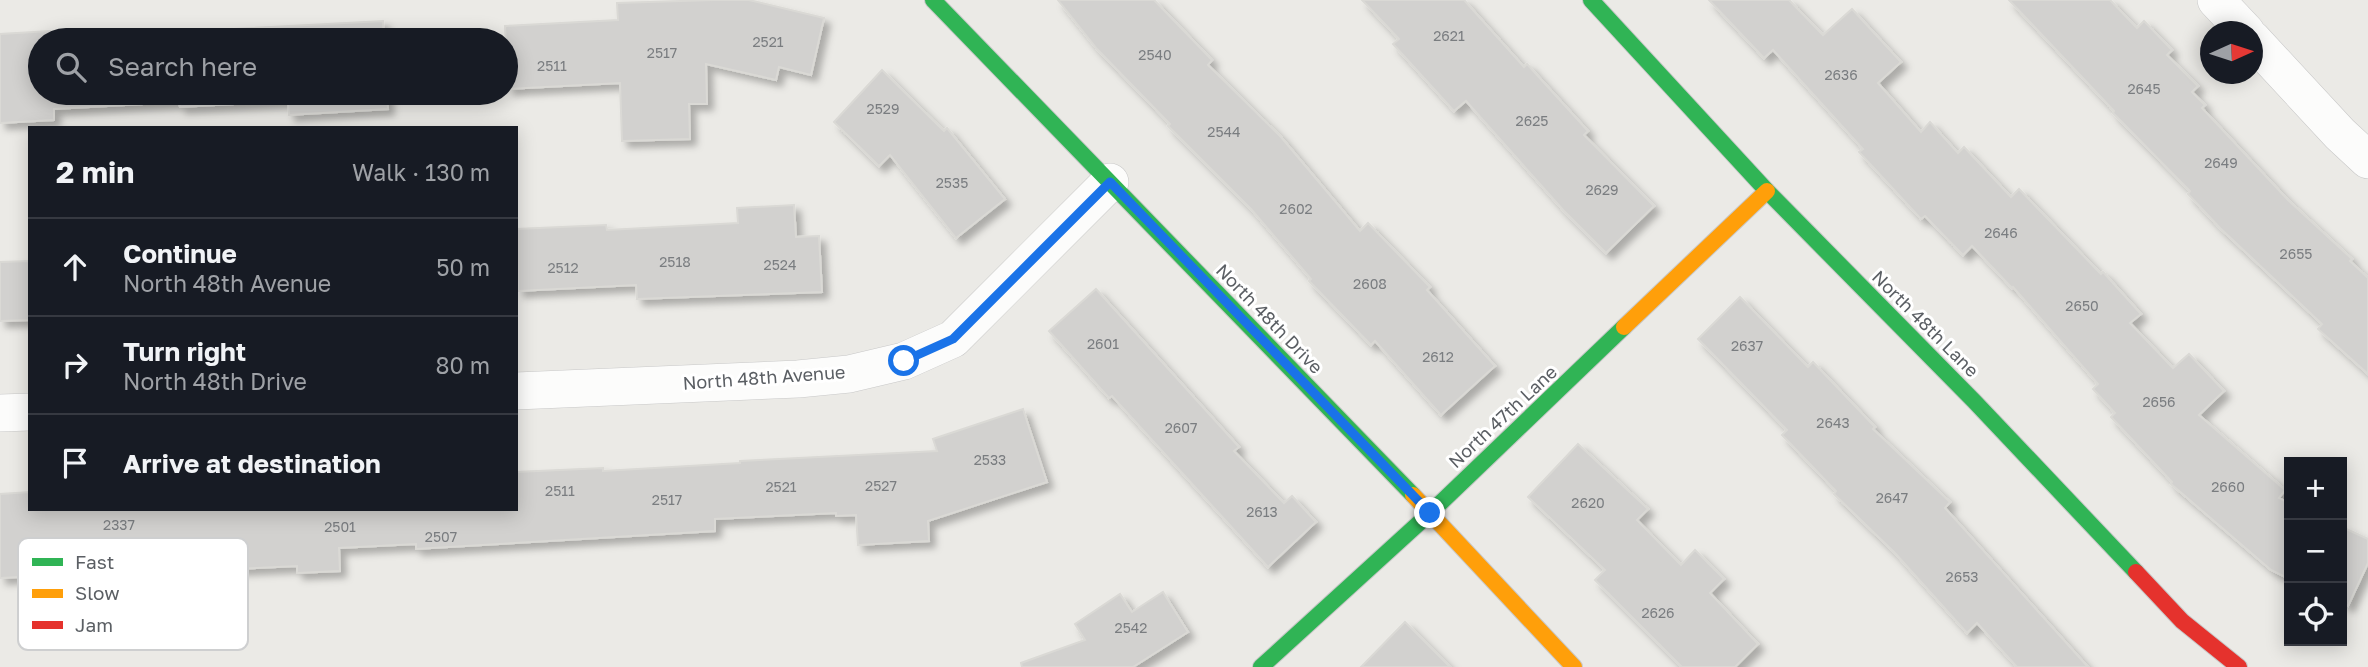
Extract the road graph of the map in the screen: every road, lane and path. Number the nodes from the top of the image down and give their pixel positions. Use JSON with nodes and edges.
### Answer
{"nodes":[{"id":1,"x":933,"y":0,"type":"edge"},
{"id":2,"x":1591,"y":0,"type":"edge"},
{"id":3,"x":2216,"y":0,"type":"edge"},
{"id":4,"x":2236,"y":21,"type":"edge"},
{"id":5,"x":2263,"y":51,"type":"edge"},
{"id":6,"x":2368,"y":160,"type":"edge"},
{"id":7,"x":1110,"y":182,"type":"junction"},
{"id":8,"x":1767,"y":191,"type":"junction"},
{"id":9,"x":518,"y":391,"type":"edge"},
{"id":10,"x":28,"y":412,"type":"edge"},
{"id":11,"x":0,"y":414,"type":"edge"},
{"id":12,"x":1430,"y":513,"type":"junction"},
{"id":13,"x":1261,"y":667,"type":"edge"},
{"id":14,"x":1574,"y":667,"type":"edge"},
{"id":15,"x":2239,"y":667,"type":"edge"}],
"edges":[{"from":1,"to":7,"type":"street","name":"North 48th Drive"},
{"from":2,"to":8,"type":"street","name":"North 48th Lane"},
{"from":3,"to":4,"type":"street"},
{"from":5,"to":6,"type":"street"},
{"from":7,"to":9,"type":"street","name":"North 48th Avenue"},
{"from":7,"to":12,"type":"street","name":"North 48th Drive"},
{"from":8,"to":12,"type":"street","name":"North 47th Lane"},
{"from":8,"to":15,"type":"street","name":"North 48th Lane"},
{"from":10,"to":11,"type":"street"},
{"from":12,"to":13,"type":"street","name":"North 47th Lane"},
{"from":12,"to":14,"type":"street","name":"North 48th Drive"}]}
